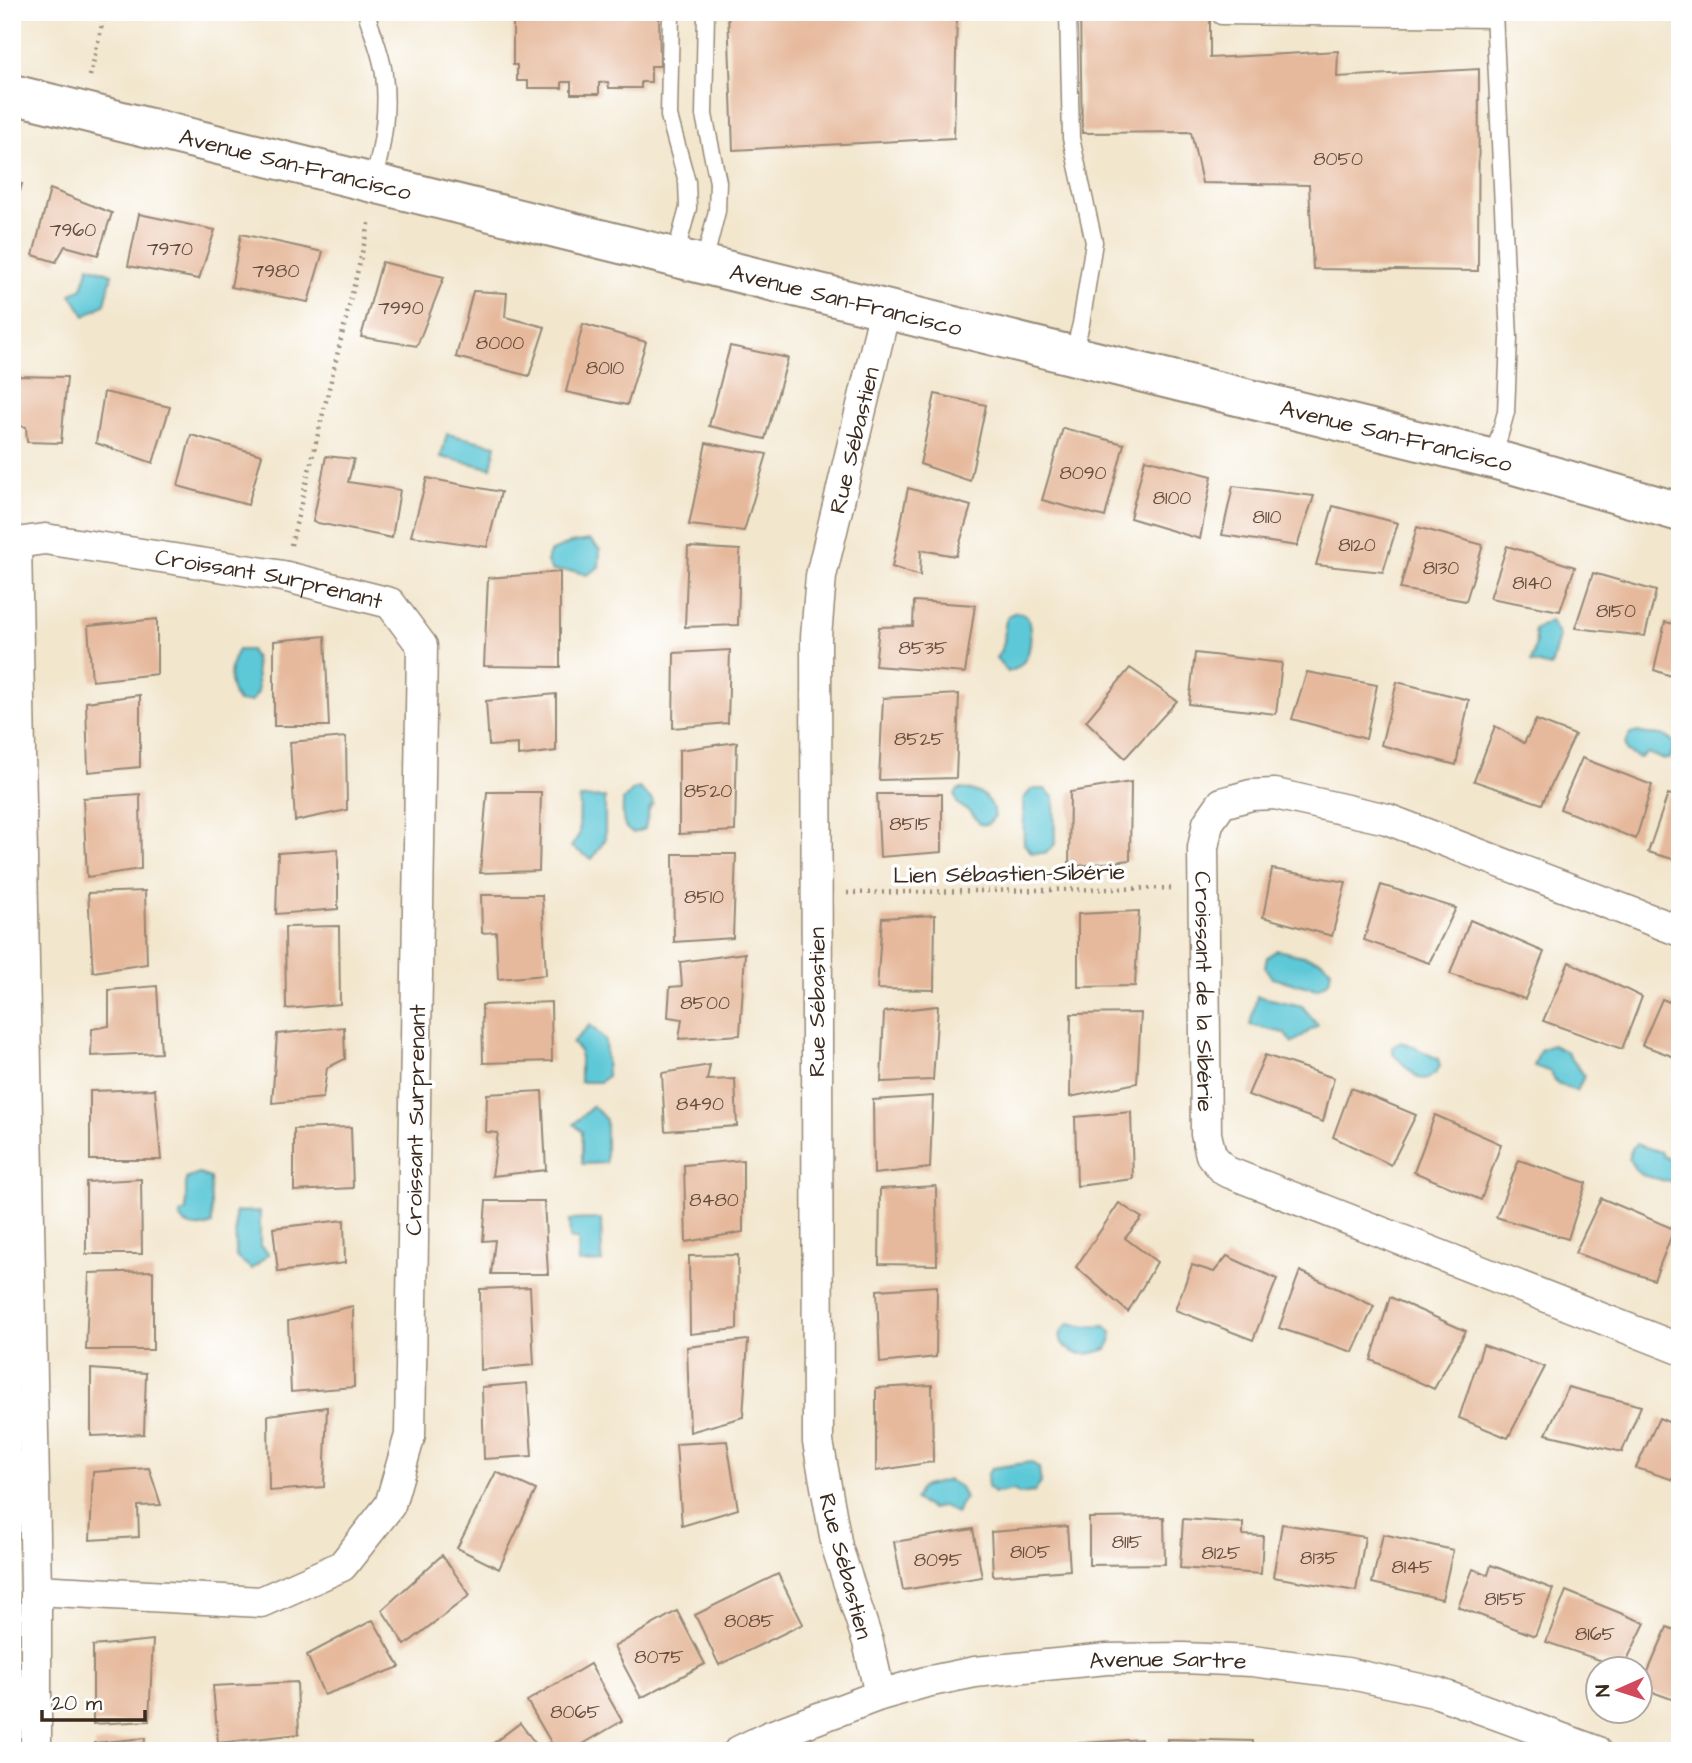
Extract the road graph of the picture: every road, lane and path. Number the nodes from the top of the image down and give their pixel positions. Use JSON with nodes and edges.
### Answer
{"nodes":[{"id":1,"x":105,"y":12,"type":"edge"},
{"id":2,"x":366,"y":12,"type":"edge"},
{"id":3,"x":671,"y":12,"type":"edge"},
{"id":4,"x":706,"y":12,"type":"edge"},
{"id":5,"x":1068,"y":12,"type":"edge"},
{"id":6,"x":1222,"y":12,"type":"edge"},
{"id":7,"x":1494,"y":16,"type":"edge"},
{"id":8,"x":89,"y":79,"type":"dead end"},
{"id":9,"x":12,"y":94,"type":"edge"},
{"id":10,"x":372,"y":198,"type":"junction"},
{"id":11,"x":690,"y":260,"type":"junction"},
{"id":12,"x":885,"y":310,"type":"junction"},
{"id":13,"x":1073,"y":355,"type":"junction"},
{"id":14,"x":1493,"y":459,"type":"junction"},
{"id":15,"x":1680,"y":512,"type":"edge"},
{"id":16,"x":289,"y":552,"type":"dead end"},
{"id":17,"x":1203,"y":887,"type":"junction"},
{"id":18,"x":815,"y":894,"type":"junction"},
{"id":19,"x":1680,"y":931,"type":"edge"},
{"id":20,"x":1680,"y":1349,"type":"edge"},
{"id":21,"x":36,"y":1590,"type":"junction"},
{"id":22,"x":880,"y":1695,"type":"junction"},
{"id":23,"x":36,"y":1751,"type":"edge"},
{"id":24,"x":739,"y":1751,"type":"edge"},
{"id":25,"x":1596,"y":1751,"type":"edge"}],
"edges":[{"from":1,"to":8,"type":"path"},
{"from":2,"to":10,"type":"lane"},
{"from":3,"to":11,"type":"lane"},
{"from":4,"to":11,"type":"lane"},
{"from":5,"to":13,"type":"lane"},
{"from":6,"to":7,"type":"lane"},
{"from":7,"to":14,"type":"lane"},
{"from":9,"to":10,"type":"street","name":"Avenue San-Francisco"},
{"from":10,"to":11,"type":"street","name":"Avenue San-Francisco"},
{"from":10,"to":16,"type":"path"},
{"from":11,"to":12,"type":"street","name":"Avenue San-Francisco"},
{"from":12,"to":13,"type":"street","name":"Avenue San-Francisco"},
{"from":12,"to":18,"type":"street","name":"Rue Sébastien"},
{"from":13,"to":14,"type":"street","name":"Avenue San-Francisco"},
{"from":14,"to":15,"type":"street","name":"Avenue San-Francisco"},
{"from":17,"to":18,"type":"path","name":"Lien Sébastien-Sibérie"},
{"from":17,"to":19,"type":"street","name":"Croissant de la Sibérie"},
{"from":17,"to":20,"type":"street","name":"Croissant de la Sibérie"},
{"from":18,"to":22,"type":"street","name":"Rue Sébastien"},
{"from":21,"to":21,"type":"street","name":"Croissant Surprenant"},
{"from":21,"to":23,"type":"street","name":"Croissant Surprenant"},
{"from":22,"to":24,"type":"street","name":"Avenue Sartre"},
{"from":22,"to":25,"type":"street","name":"Avenue Sartre"}]}
